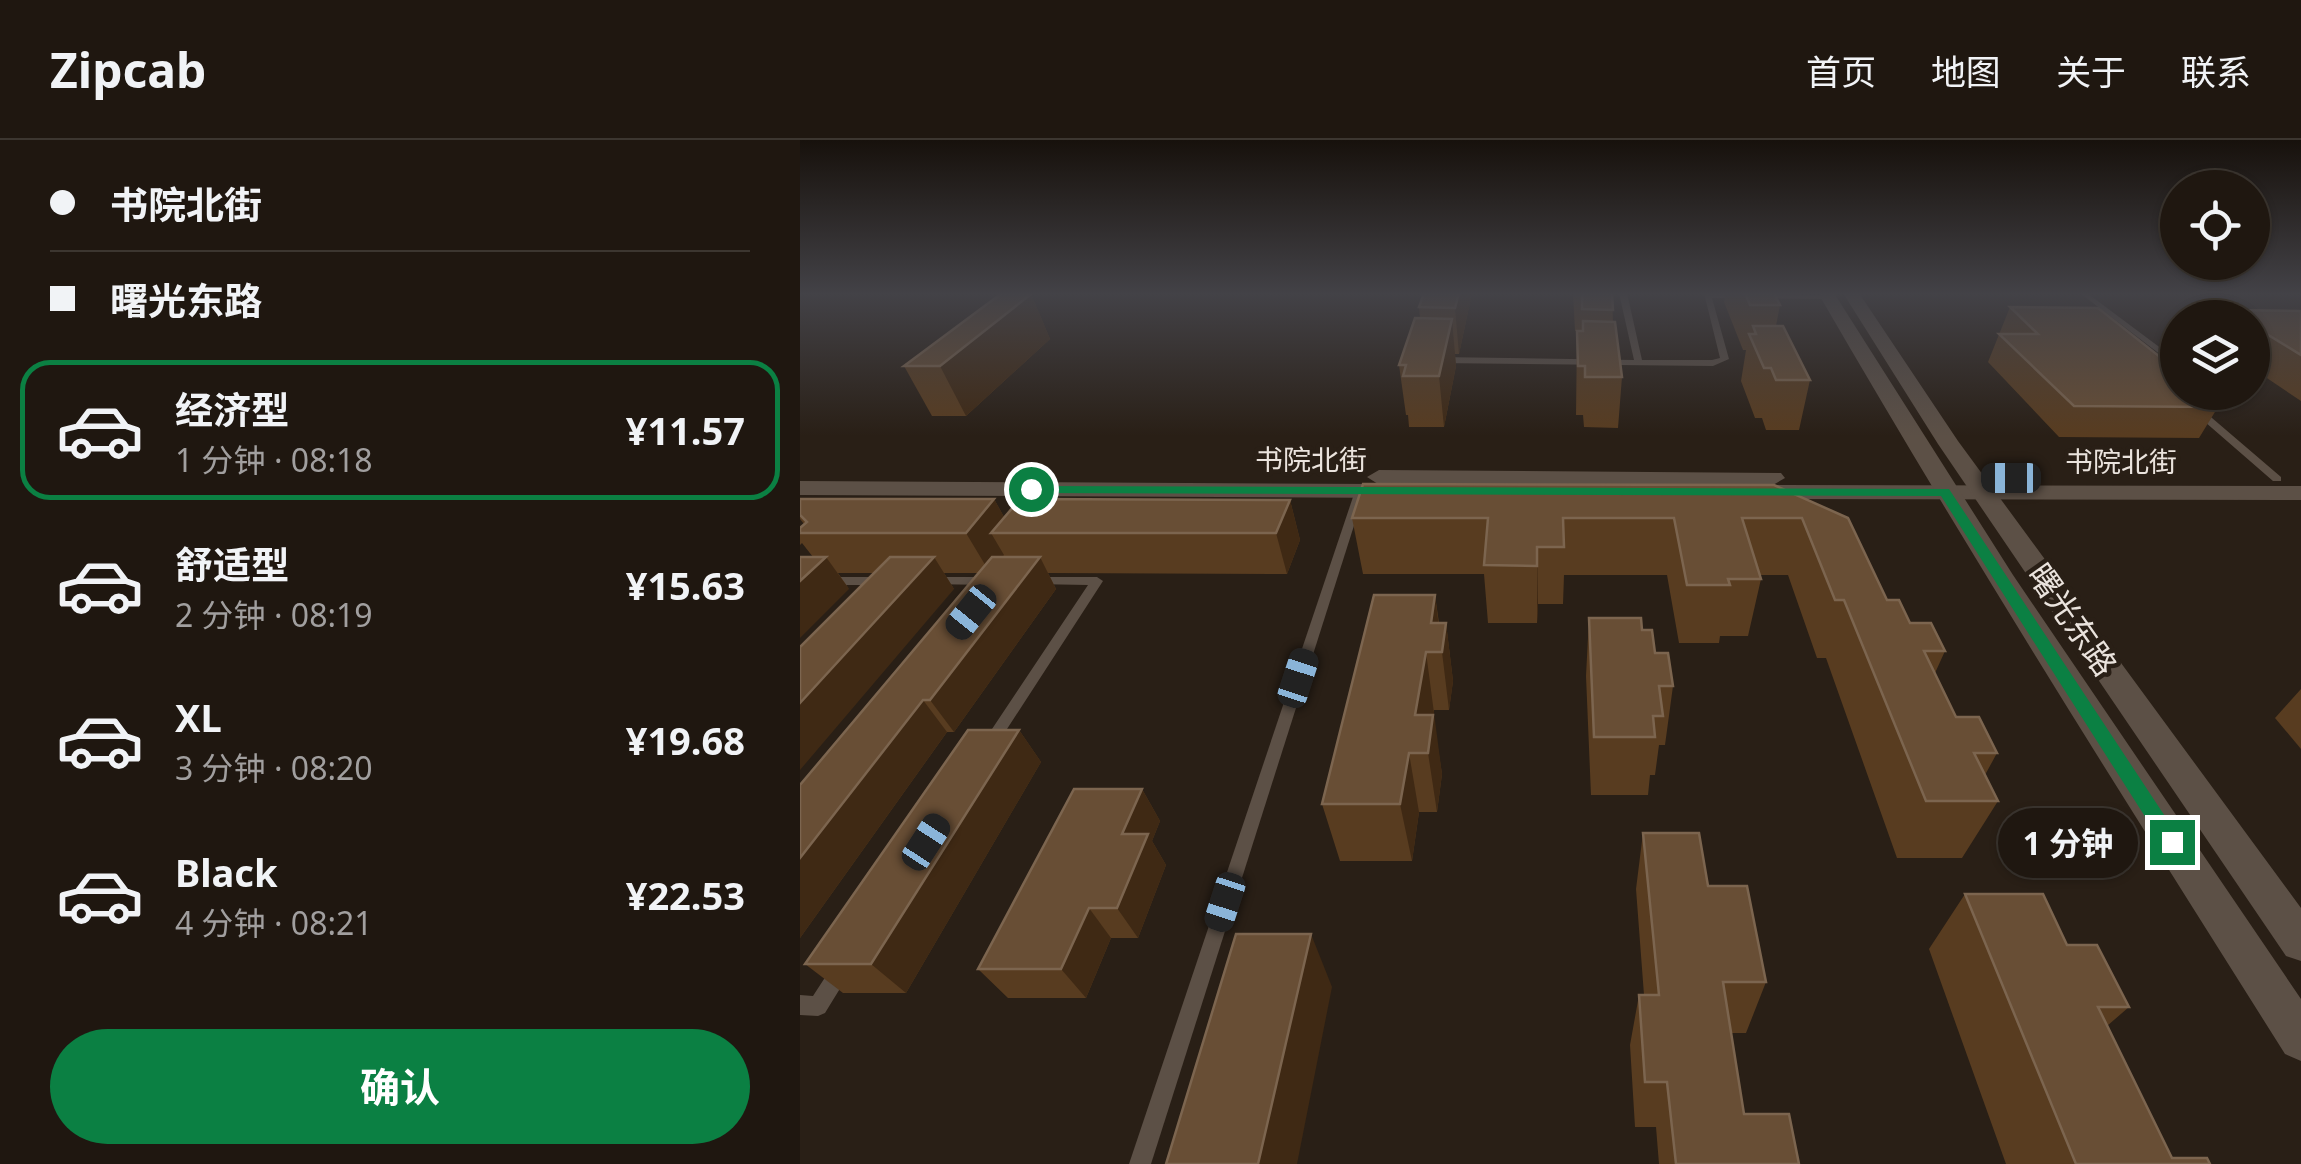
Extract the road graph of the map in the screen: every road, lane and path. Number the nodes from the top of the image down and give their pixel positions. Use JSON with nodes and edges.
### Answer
{"nodes":[{"id":1,"x":1635,"y":341,"type":"edge"},
{"id":2,"x":1720,"y":341,"type":"edge"},
{"id":3,"x":1861,"y":341,"type":"edge"},
{"id":4,"x":1871,"y":341,"type":"edge"},
{"id":5,"x":1430,"y":360,"type":"edge"},
{"id":6,"x":1640,"y":362,"type":"junction"},
{"id":7,"x":2201,"y":410,"type":"edge"},
{"id":8,"x":800,"y":474,"type":"edge"},
{"id":9,"x":2289,"y":479,"type":"edge"},
{"id":10,"x":1940,"y":485,"type":"junction"},
{"id":11,"x":1978,"y":485,"type":"junction"},
{"id":12,"x":800,"y":488,"type":"edge"},
{"id":13,"x":1360,"y":490,"type":"junction"},
{"id":14,"x":2301,"y":493,"type":"edge"},
{"id":15,"x":1008,"y":566,"type":"edge"},
{"id":16,"x":800,"y":581,"type":"edge"},
{"id":17,"x":898,"y":581,"type":"edge"},
{"id":18,"x":917,"y":581,"type":"edge"},
{"id":19,"x":996,"y":581,"type":"junction"},
{"id":20,"x":983,"y":596,"type":"edge"},
{"id":21,"x":979,"y":761,"type":"edge"},
{"id":22,"x":2301,"y":942,"type":"edge"},
{"id":23,"x":850,"y":956,"type":"edge"},
{"id":24,"x":800,"y":1006,"type":"edge"},
{"id":25,"x":2301,"y":1038,"type":"edge"},
{"id":26,"x":1140,"y":1164,"type":"edge"}],
"edges":[{"from":1,"to":6,"type":"lane"},
{"from":2,"to":6,"type":"lane"},
{"from":3,"to":10,"type":"street","name":"曙光东路"},
{"from":4,"to":11,"type":"street","name":"曙光东路"},
{"from":5,"to":6,"type":"lane"},
{"from":7,"to":9,"type":"lane"},
{"from":8,"to":10,"type":"street","name":"书院北街"},
{"from":9,"to":11,"type":"street","name":"书院北街"},
{"from":10,"to":11,"type":"street","name":"书院北街"},
{"from":10,"to":13,"type":"street","name":"书院北街"},
{"from":10,"to":25,"type":"street","name":"曙光东路"},
{"from":11,"to":14,"type":"street","name":"书院北街"},
{"from":11,"to":22,"type":"street","name":"曙光东路"},
{"from":12,"to":13,"type":"street","name":"书院北街"},
{"from":13,"to":26,"type":"lane"},
{"from":15,"to":19,"type":"lane"},
{"from":16,"to":17,"type":"lane"},
{"from":18,"to":19,"type":"lane"},
{"from":19,"to":20,"type":"lane"},
{"from":19,"to":21,"type":"lane"},
{"from":23,"to":24,"type":"lane"}]}
